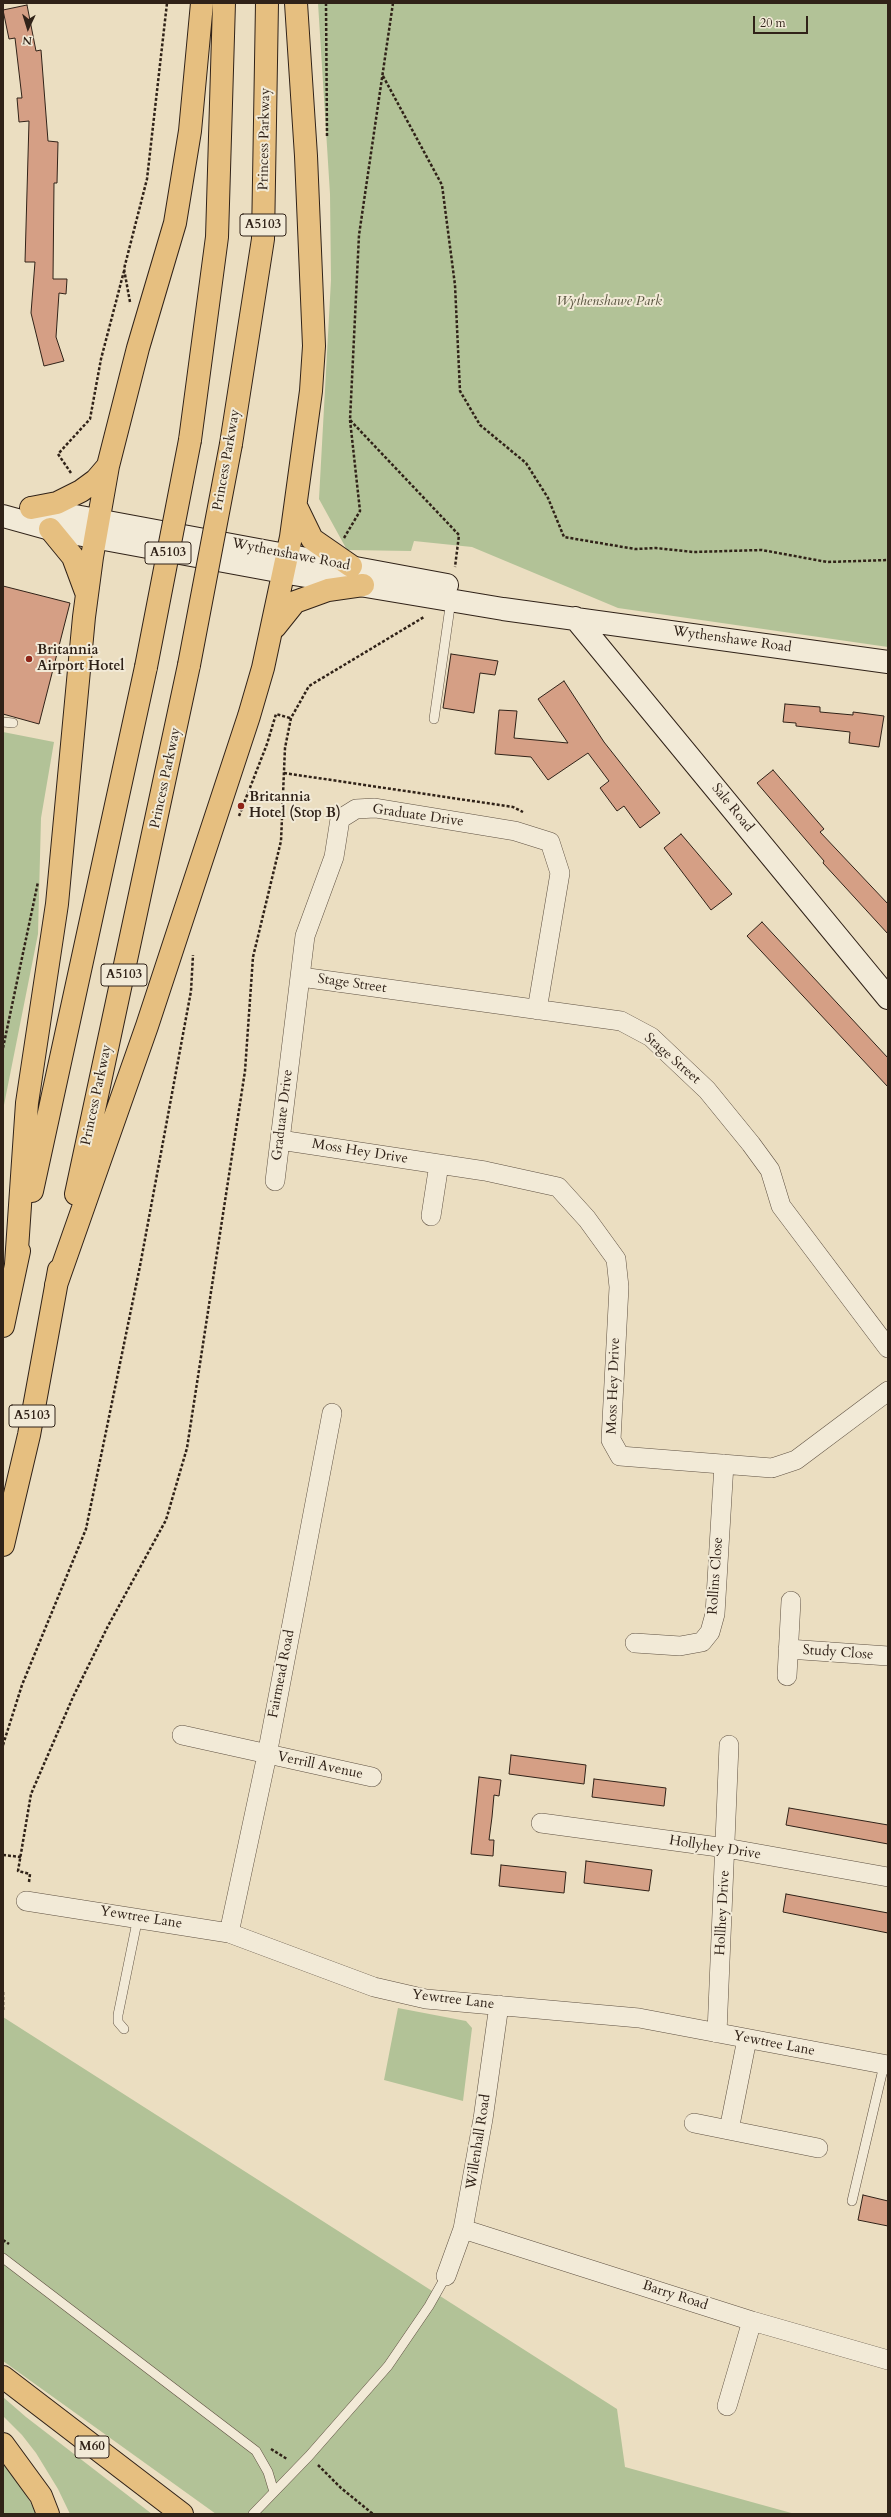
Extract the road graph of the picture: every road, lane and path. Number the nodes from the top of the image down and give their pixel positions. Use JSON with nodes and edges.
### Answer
{"nodes":[{"id":1,"x":167,"y":3,"type":"edge"},
{"id":2,"x":202,"y":3,"type":"edge"},
{"id":3,"x":224,"y":3,"type":"edge"},
{"id":4,"x":267,"y":3,"type":"edge"},
{"id":5,"x":296,"y":3,"type":"edge"},
{"id":6,"x":393,"y":3,"type":"edge"},
{"id":7,"x":383,"y":76,"type":"junction"},
{"id":8,"x":124,"y":269,"type":"junction"},
{"id":9,"x":131,"y":308,"type":"dead end"},
{"id":10,"x":350,"y":420,"type":"junction"},
{"id":11,"x":108,"y":466,"type":"junction"},
{"id":12,"x":73,"y":477,"type":"dead end"},
{"id":13,"x":3,"y":506,"type":"edge"},
{"id":14,"x":296,"y":506,"type":"junction"},
{"id":15,"x":31,"y":508,"type":"junction"},
{"id":16,"x":3,"y":516,"type":"edge"},
{"id":17,"x":50,"y":529,"type":"junction"},
{"id":18,"x":98,"y":529,"type":"junction"},
{"id":19,"x":888,"y":560,"type":"edge"},
{"id":20,"x":342,"y":561,"type":"junction"},
{"id":21,"x":285,"y":563,"type":"junction"},
{"id":22,"x":363,"y":585,"type":"junction"},
{"id":23,"x":452,"y":593,"type":"junction"},
{"id":24,"x":87,"y":597,"type":"junction"},
{"id":25,"x":575,"y":618,"type":"junction"},
{"id":26,"x":270,"y":634,"type":"junction"},
{"id":27,"x":888,"y":662,"type":"edge"},
{"id":28,"x":434,"y":719,"type":"dead end"},
{"id":29,"x":3,"y":722,"type":"edge"},
{"id":30,"x":13,"y":723,"type":"dead end"},
{"id":31,"x":39,"y":880,"type":"dead end"},
{"id":32,"x":193,"y":953,"type":"dead end"},
{"id":33,"x":301,"y":977,"type":"junction"},
{"id":34,"x":888,"y":998,"type":"edge"},
{"id":35,"x":537,"y":1010,"type":"junction"},
{"id":36,"x":3,"y":1048,"type":"edge"},
{"id":37,"x":280,"y":1140,"type":"junction"},
{"id":38,"x":439,"y":1164,"type":"junction"},
{"id":39,"x":274,"y":1181,"type":"dead end"},
{"id":40,"x":431,"y":1216,"type":"dead end"},
{"id":41,"x":16,"y":1264,"type":"junction"},
{"id":42,"x":56,"y":1285,"type":"junction"},
{"id":43,"x":3,"y":1326,"type":"edge"},
{"id":44,"x":888,"y":1348,"type":"edge"},
{"id":45,"x":888,"y":1391,"type":"edge"},
{"id":46,"x":332,"y":1414,"type":"dead end"},
{"id":47,"x":724,"y":1464,"type":"junction"},
{"id":48,"x":3,"y":1545,"type":"edge"},
{"id":49,"x":791,"y":1601,"type":"dead end"},
{"id":50,"x":635,"y":1643,"type":"dead end"},
{"id":51,"x":788,"y":1649,"type":"junction"},
{"id":52,"x":888,"y":1656,"type":"edge"},
{"id":53,"x":787,"y":1676,"type":"dead end"},
{"id":54,"x":182,"y":1735,"type":"dead end"},
{"id":55,"x":3,"y":1745,"type":"edge"},
{"id":56,"x":729,"y":1745,"type":"dead end"},
{"id":57,"x":267,"y":1755,"type":"junction"},
{"id":58,"x":372,"y":1777,"type":"dead end"},
{"id":59,"x":541,"y":1823,"type":"dead end"},
{"id":60,"x":726,"y":1848,"type":"junction"},
{"id":61,"x":3,"y":1855,"type":"edge"},
{"id":62,"x":21,"y":1857,"type":"junction"},
{"id":63,"x":888,"y":1878,"type":"edge"},
{"id":64,"x":26,"y":1901,"type":"joint"},
{"id":65,"x":138,"y":1917,"type":"junction"},
{"id":66,"x":229,"y":1933,"type":"junction"},
{"id":67,"x":3,"y":1992,"type":"edge"},
{"id":68,"x":3,"y":1997,"type":"edge"},
{"id":69,"x":499,"y":2005,"type":"junction"},
{"id":70,"x":3,"y":2010,"type":"edge"},
{"id":71,"x":124,"y":2030,"type":"dead end"},
{"id":72,"x":716,"y":2033,"type":"junction"},
{"id":73,"x":748,"y":2039,"type":"junction"},
{"id":74,"x":886,"y":2065,"type":"edge"},
{"id":75,"x":694,"y":2123,"type":"dead end"},
{"id":76,"x":729,"y":2130,"type":"junction"},
{"id":77,"x":818,"y":2148,"type":"dead end"},
{"id":78,"x":852,"y":2201,"type":"dead end"},
{"id":79,"x":463,"y":2229,"type":"junction"},
{"id":80,"x":3,"y":2258,"type":"edge"},
{"id":81,"x":446,"y":2276,"type":"joint"},
{"id":82,"x":752,"y":2321,"type":"junction"},
{"id":83,"x":888,"y":2360,"type":"edge"},
{"id":84,"x":3,"y":2377,"type":"edge"},
{"id":85,"x":727,"y":2406,"type":"dead end"},
{"id":86,"x":3,"y":2444,"type":"edge"},
{"id":87,"x":309,"y":2456,"type":"junction"},
{"id":88,"x":274,"y":2492,"type":"junction"},
{"id":89,"x":48,"y":2514,"type":"edge"},
{"id":90,"x":182,"y":2514,"type":"edge"},
{"id":91,"x":252,"y":2514,"type":"edge"},
{"id":92,"x":372,"y":2514,"type":"edge"}],
"edges":[{"from":1,"to":8,"type":"path"},
{"from":2,"to":11,"type":"highway"},
{"from":3,"to":41,"type":"highway","number":"A5103","bridge":true},
{"from":4,"to":42,"type":"highway","name":"Princess Parkway","number":"A5103","bridge":true},
{"from":5,"to":14,"type":"highway"},
{"from":6,"to":7,"type":"path"},
{"from":7,"to":10,"type":"path"},
{"from":7,"to":19,"type":"path"},
{"from":8,"to":9,"type":"path"},
{"from":8,"to":12,"type":"path"},
{"from":10,"to":20,"type":"path"},
{"from":10,"to":23,"type":"path"},
{"from":11,"to":15,"type":"highway"},
{"from":11,"to":18,"type":"highway"},
{"from":13,"to":15,"type":"main road","name":"Wythenshawe Road"},
{"from":14,"to":20,"type":"highway"},
{"from":14,"to":21,"type":"highway"},
{"from":15,"to":18,"type":"main road","name":"Wythenshawe Road"},
{"from":16,"to":17,"type":"main road","name":"Wythenshawe Road"},
{"from":17,"to":18,"type":"main road","name":"Wythenshawe Road"},
{"from":17,"to":24,"type":"highway"},
{"from":18,"to":21,"type":"main road","name":"Wythenshawe Road"},
{"from":18,"to":24,"type":"highway"},
{"from":20,"to":21,"type":"main road","name":"Wythenshawe Road"},
{"from":20,"to":23,"type":"main road","name":"Wythenshawe Road"},
{"from":21,"to":22,"type":"main road","name":"Wythenshawe Road"},
{"from":21,"to":26,"type":"highway"},
{"from":22,"to":23,"type":"main road","name":"Wythenshawe Road"},
{"from":22,"to":26,"type":"highway"},
{"from":23,"to":25,"type":"main road","name":"Wythenshawe Road"},
{"from":23,"to":28,"type":"lane"},
{"from":23,"to":62,"type":"path"},
{"from":24,"to":41,"type":"highway"},
{"from":25,"to":27,"type":"main road","name":"Wythenshawe Road"},
{"from":25,"to":34,"type":"main road","name":"Sale Road"},
{"from":26,"to":42,"type":"highway"},
{"from":29,"to":30,"type":"lane"},
{"from":31,"to":36,"type":"path"},
{"from":32,"to":55,"type":"path"},
{"from":33,"to":35,"type":"street","name":"Stage Street"},
{"from":33,"to":35,"type":"street","name":"Graduate Drive"},
{"from":33,"to":37,"type":"street","name":"Graduate Drive"},
{"from":35,"to":44,"type":"street","name":"Stage Street"},
{"from":37,"to":38,"type":"street","name":"Moss Hey Drive"},
{"from":37,"to":39,"type":"street","name":"Graduate Drive"},
{"from":38,"to":40,"type":"street"},
{"from":38,"to":47,"type":"street","name":"Moss Hey Drive"},
{"from":41,"to":43,"type":"highway","number":"A5103"},
{"from":42,"to":48,"type":"highway","name":"Princess Parkway","number":"A5103"},
{"from":45,"to":47,"type":"street","name":"Moss Hey Drive"},
{"from":46,"to":57,"type":"street","name":"Fairmead Road"},
{"from":47,"to":50,"type":"street","name":"Rollins Close"},
{"from":49,"to":51,"type":"street","name":"Study Close"},
{"from":51,"to":52,"type":"street","name":"Study Close"},
{"from":51,"to":53,"type":"street","name":"Study Close"},
{"from":54,"to":57,"type":"street","name":"Verrill Avenue"},
{"from":56,"to":60,"type":"street","name":"Hollhey Drive"},
{"from":57,"to":58,"type":"street","name":"Verrill Avenue"},
{"from":57,"to":66,"type":"street","name":"Fairmead Road"},
{"from":59,"to":60,"type":"street","name":"Hollyhey Drive"},
{"from":60,"to":63,"type":"street","name":"Hollyhey Drive"},
{"from":60,"to":72,"type":"street","name":"Hollhey Drive"},
{"from":61,"to":62,"type":"path"},
{"from":62,"to":64,"type":"path"},
{"from":64,"to":65,"type":"street","name":"Yewtree Lane"},
{"from":65,"to":66,"type":"street","name":"Yewtree Lane"},
{"from":65,"to":71,"type":"lane"},
{"from":66,"to":69,"type":"street","name":"Yewtree Lane"},
{"from":67,"to":68,"type":"path"},
{"from":68,"to":70,"type":"path"},
{"from":69,"to":72,"type":"street","name":"Yewtree Lane"},
{"from":69,"to":79,"type":"street","name":"Willenhall Road"},
{"from":72,"to":73,"type":"street","name":"Yewtree Lane"},
{"from":73,"to":74,"type":"street","name":"Yewtree Lane"},
{"from":73,"to":76,"type":"street"},
{"from":74,"to":78,"type":"lane"},
{"from":75,"to":76,"type":"street"},
{"from":76,"to":77,"type":"street"},
{"from":79,"to":81,"type":"street","name":"Willenhall Road"},
{"from":79,"to":82,"type":"street","name":"Barry Road"},
{"from":80,"to":88,"type":"lane"},
{"from":81,"to":87,"type":"lane"},
{"from":82,"to":83,"type":"street","name":"Barry Road"},
{"from":82,"to":85,"type":"street"},
{"from":84,"to":90,"type":"highway","number":"M60"},
{"from":86,"to":89,"type":"highway"},
{"from":87,"to":88,"type":"lane"},
{"from":87,"to":92,"type":"path"},
{"from":88,"to":91,"type":"lane"}]}
